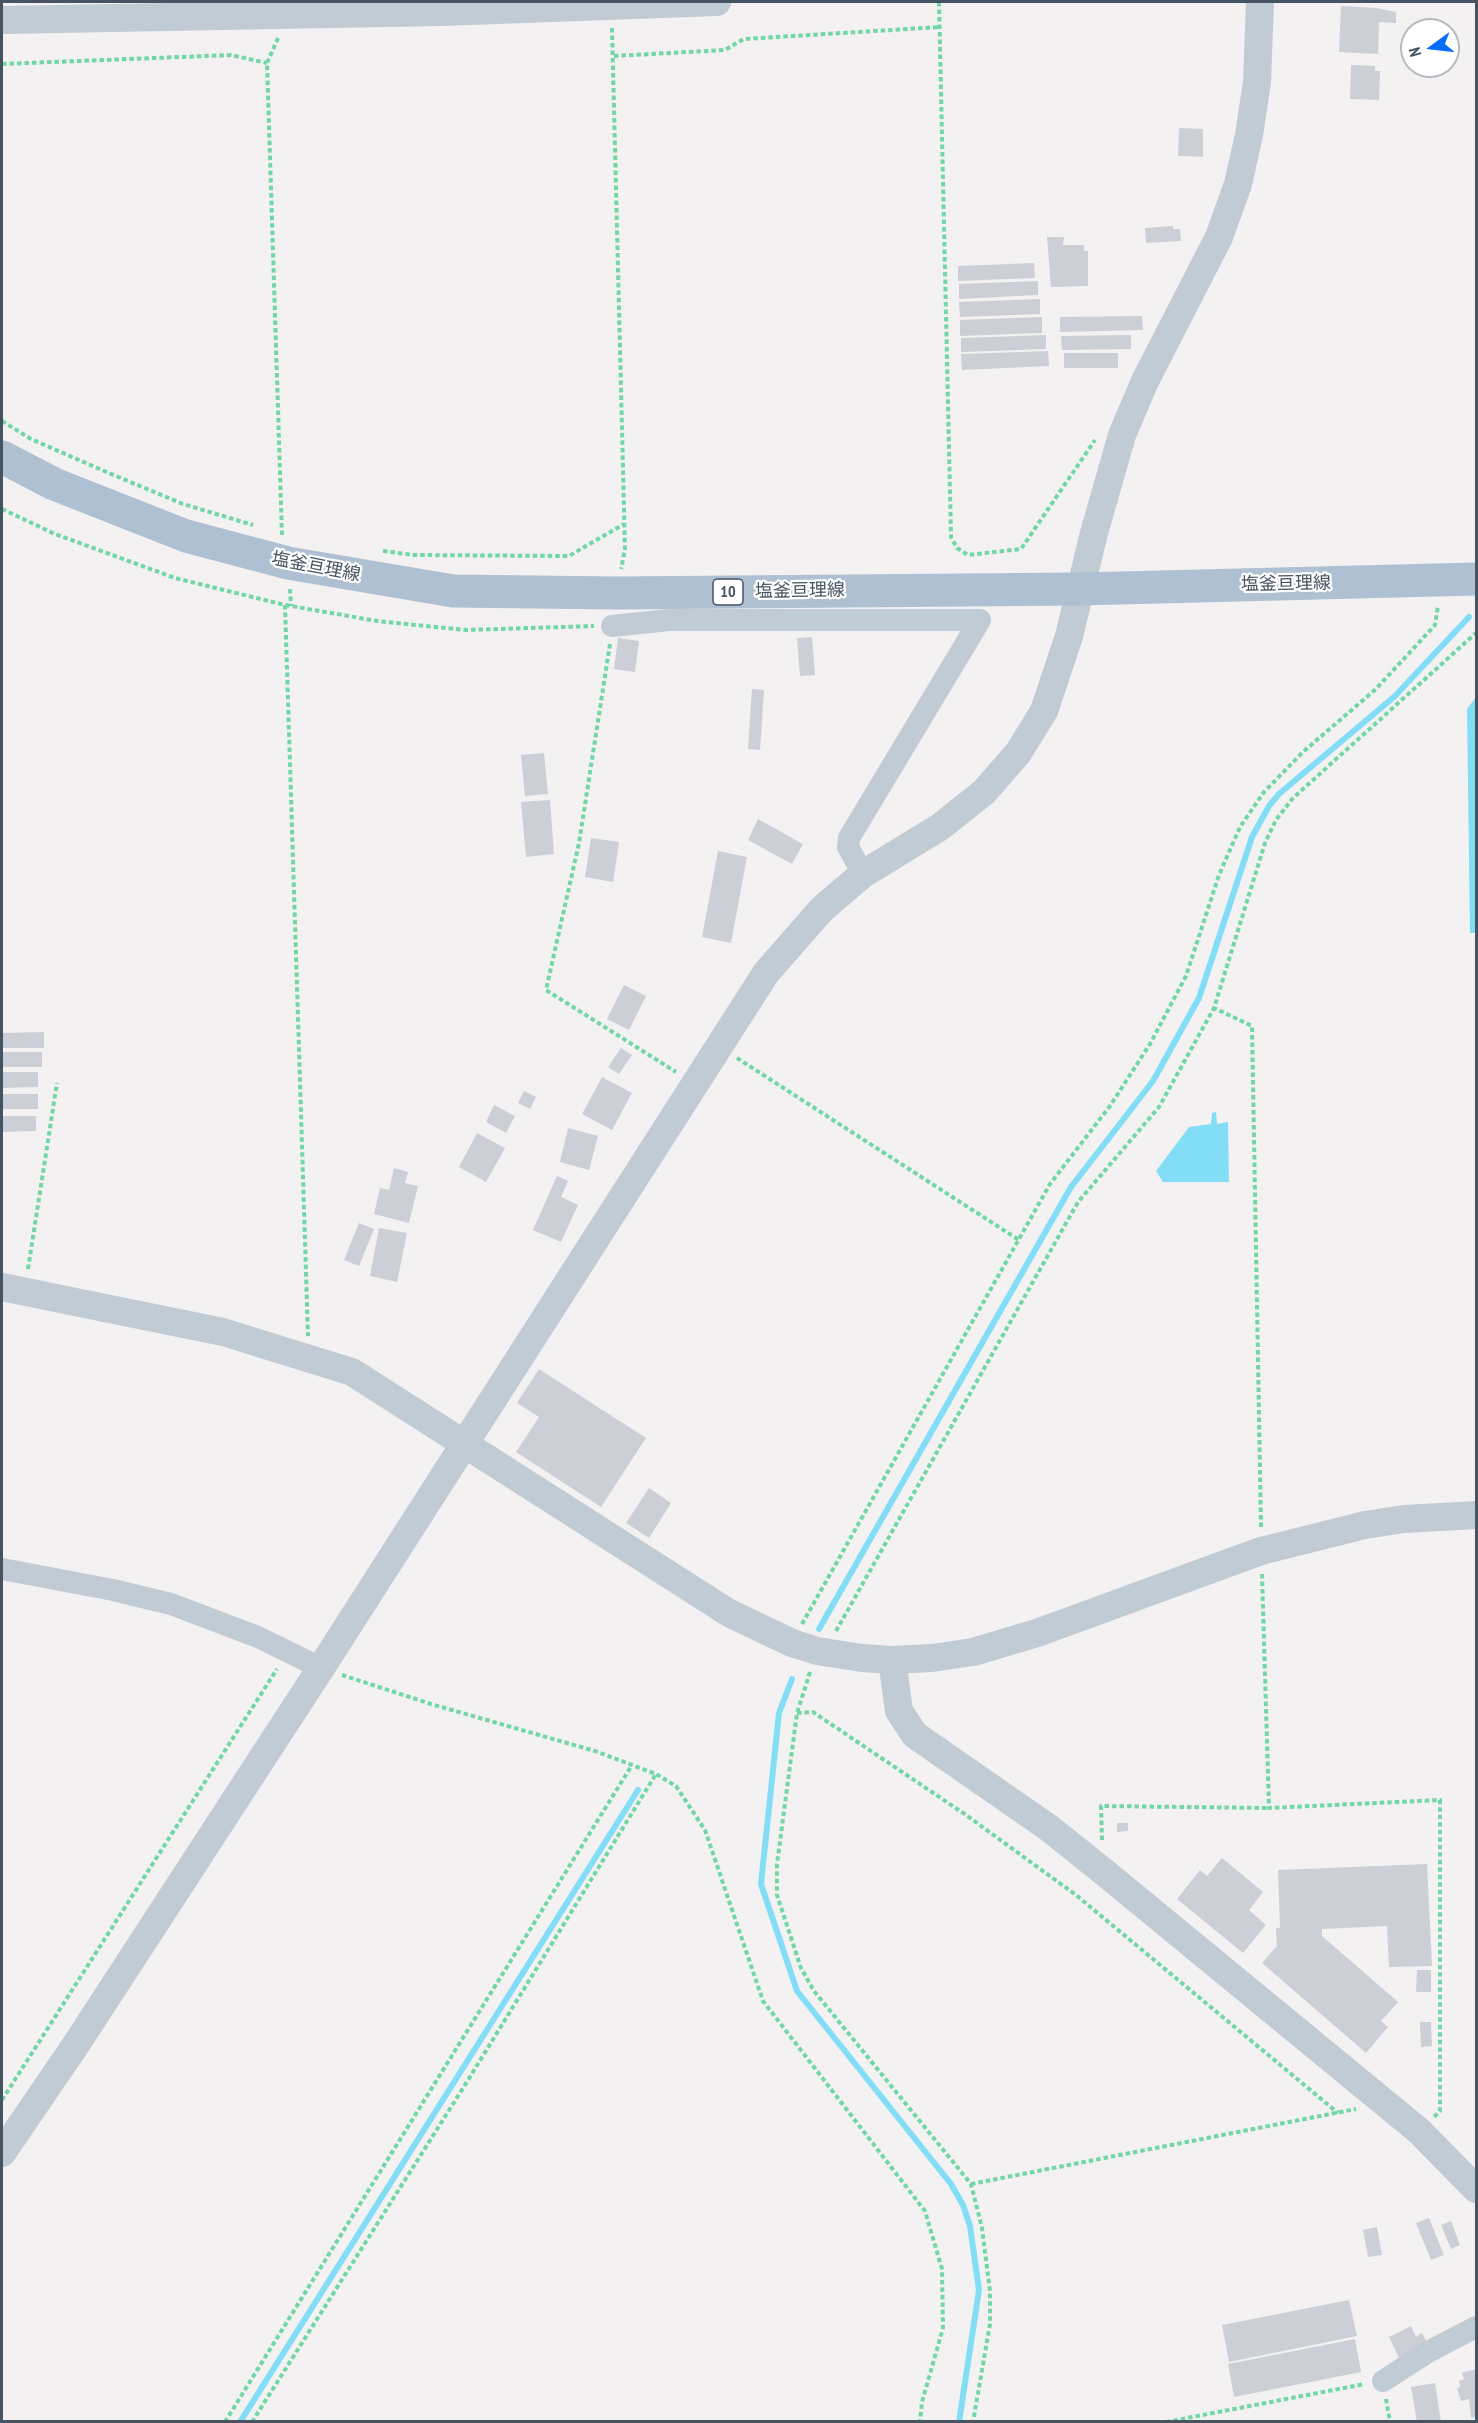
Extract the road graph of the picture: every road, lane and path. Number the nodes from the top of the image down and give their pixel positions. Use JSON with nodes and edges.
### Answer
{"nodes":[{"id":1,"x":717,"y":2,"type":"edge"},
{"id":2,"x":939,"y":2,"type":"edge"},
{"id":3,"x":1260,"y":2,"type":"edge"},
{"id":4,"x":278,"y":16,"type":"junction"},
{"id":5,"x":2,"y":20,"type":"edge"},
{"id":6,"x":940,"y":27,"type":"junction"},
{"id":7,"x":614,"y":56,"type":"dead end"},
{"id":8,"x":267,"y":63,"type":"junction"},
{"id":9,"x":2,"y":64,"type":"edge"},
{"id":10,"x":2,"y":422,"type":"edge"},
{"id":11,"x":1122,"y":435,"type":"junction"},
{"id":12,"x":2,"y":458,"type":"edge"},
{"id":13,"x":2,"y":509,"type":"edge"},
{"id":14,"x":624,"y":524,"type":"dead end"},
{"id":15,"x":263,"y":529,"type":"dead end"},
{"id":16,"x":273,"y":532,"type":"dead end"},
{"id":17,"x":282,"y":535,"type":"junction"},
{"id":18,"x":288,"y":536,"type":"dead end"},
{"id":19,"x":380,"y":550,"type":"dead end"},
{"id":20,"x":1476,"y":579,"type":"edge"},
{"id":21,"x":1442,"y":580,"type":"junction"},
{"id":22,"x":1080,"y":589,"type":"junction"},
{"id":23,"x":285,"y":605,"type":"junction"},
{"id":24,"x":612,"y":626,"type":"joint"},
{"id":25,"x":1476,"y":633,"type":"edge"},
{"id":26,"x":863,"y":874,"type":"junction"},
{"id":27,"x":1214,"y":1008,"type":"junction"},
{"id":28,"x":720,"y":1047,"type":"junction"},
{"id":29,"x":57,"y":1083,"type":"dead end"},
{"id":30,"x":1019,"y":1240,"type":"junction"},
{"id":31,"x":13,"y":1289,"type":"edge"},
{"id":32,"x":309,"y":1357,"type":"junction"},
{"id":33,"x":465,"y":1445,"type":"junction"},
{"id":34,"x":1476,"y":1515,"type":"edge"},
{"id":35,"x":1261,"y":1551,"type":"junction"},
{"id":36,"x":2,"y":1569,"type":"edge"},
{"id":37,"x":813,"y":1649,"type":"junction"},
{"id":38,"x":288,"y":1653,"type":"junction"},
{"id":39,"x":892,"y":1660,"type":"junction"},
{"id":40,"x":321,"y":1668,"type":"junction"},
{"id":41,"x":797,"y":1713,"type":"junction"},
{"id":42,"x":632,"y":1766,"type":"junction"},
{"id":43,"x":656,"y":1774,"type":"junction"},
{"id":44,"x":1269,"y":1808,"type":"junction"},
{"id":45,"x":1104,"y":1872,"type":"junction"},
{"id":46,"x":2,"y":2100,"type":"edge"},
{"id":47,"x":1386,"y":2103,"type":"junction"},
{"id":48,"x":1338,"y":2113,"type":"junction"},
{"id":49,"x":1419,"y":2131,"type":"junction"},
{"id":50,"x":2,"y":2153,"type":"edge"},
{"id":51,"x":971,"y":2184,"type":"junction"},
{"id":52,"x":1476,"y":2189,"type":"edge"},
{"id":53,"x":1476,"y":2327,"type":"edge"},
{"id":54,"x":1383,"y":2380,"type":"joint"},
{"id":55,"x":225,"y":2421,"type":"edge"},
{"id":56,"x":252,"y":2421,"type":"edge"},
{"id":57,"x":920,"y":2421,"type":"edge"},
{"id":58,"x":973,"y":2421,"type":"edge"},
{"id":59,"x":1166,"y":2421,"type":"edge"}],
"edges":[{"from":1,"to":4,"type":"street"},
{"from":2,"to":6,"type":"path"},
{"from":3,"to":11,"type":"street"},
{"from":4,"to":5,"type":"street"},
{"from":4,"to":8,"type":"path"},
{"from":6,"to":7,"type":"path"},
{"from":6,"to":11,"type":"path"},
{"from":8,"to":9,"type":"path"},
{"from":8,"to":17,"type":"path"},
{"from":10,"to":15,"type":"path"},
{"from":11,"to":22,"type":"street"},
{"from":12,"to":22,"type":"main road","name":"塩釜亘理線","number":"10"},
{"from":13,"to":23,"type":"path"},
{"from":14,"to":19,"type":"path"},
{"from":16,"to":17,"type":"path"},
{"from":17,"to":18,"type":"path"},
{"from":20,"to":21,"type":"main road","name":"塩釜亘理線","number":"10"},
{"from":21,"to":22,"type":"main road","name":"塩釜亘理線","number":"10"},
{"from":21,"to":30,"type":"path"},
{"from":22,"to":26,"type":"street"},
{"from":23,"to":24,"type":"path"},
{"from":23,"to":32,"type":"path"},
{"from":24,"to":26,"type":"street"},
{"from":25,"to":27,"type":"path"},
{"from":26,"to":28,"type":"street"},
{"from":27,"to":35,"type":"path"},
{"from":27,"to":37,"type":"path"},
{"from":28,"to":30,"type":"path"},
{"from":28,"to":33,"type":"street"},
{"from":29,"to":31,"type":"path"},
{"from":30,"to":37,"type":"path"},
{"from":31,"to":32,"type":"street"},
{"from":32,"to":33,"type":"street"},
{"from":33,"to":37,"type":"street"},
{"from":33,"to":40,"type":"street"},
{"from":34,"to":35,"type":"street"},
{"from":35,"to":39,"type":"street"},
{"from":35,"to":44,"type":"path"},
{"from":36,"to":38,"type":"street"},
{"from":37,"to":39,"type":"street"},
{"from":37,"to":41,"type":"path"},
{"from":38,"to":40,"type":"street"},
{"from":38,"to":46,"type":"path"},
{"from":39,"to":45,"type":"street"},
{"from":40,"to":42,"type":"path"},
{"from":40,"to":50,"type":"street"},
{"from":41,"to":48,"type":"path"},
{"from":41,"to":51,"type":"path"},
{"from":42,"to":43,"type":"path"},
{"from":42,"to":55,"type":"path"},
{"from":43,"to":56,"type":"path"},
{"from":43,"to":57,"type":"path"},
{"from":44,"to":45,"type":"path"},
{"from":44,"to":49,"type":"path"},
{"from":45,"to":47,"type":"street"},
{"from":47,"to":48,"type":"path"},
{"from":47,"to":49,"type":"street"},
{"from":48,"to":51,"type":"path"},
{"from":49,"to":52,"type":"street"},
{"from":51,"to":58,"type":"path"},
{"from":53,"to":54,"type":"street"},
{"from":54,"to":59,"type":"path"}]}
